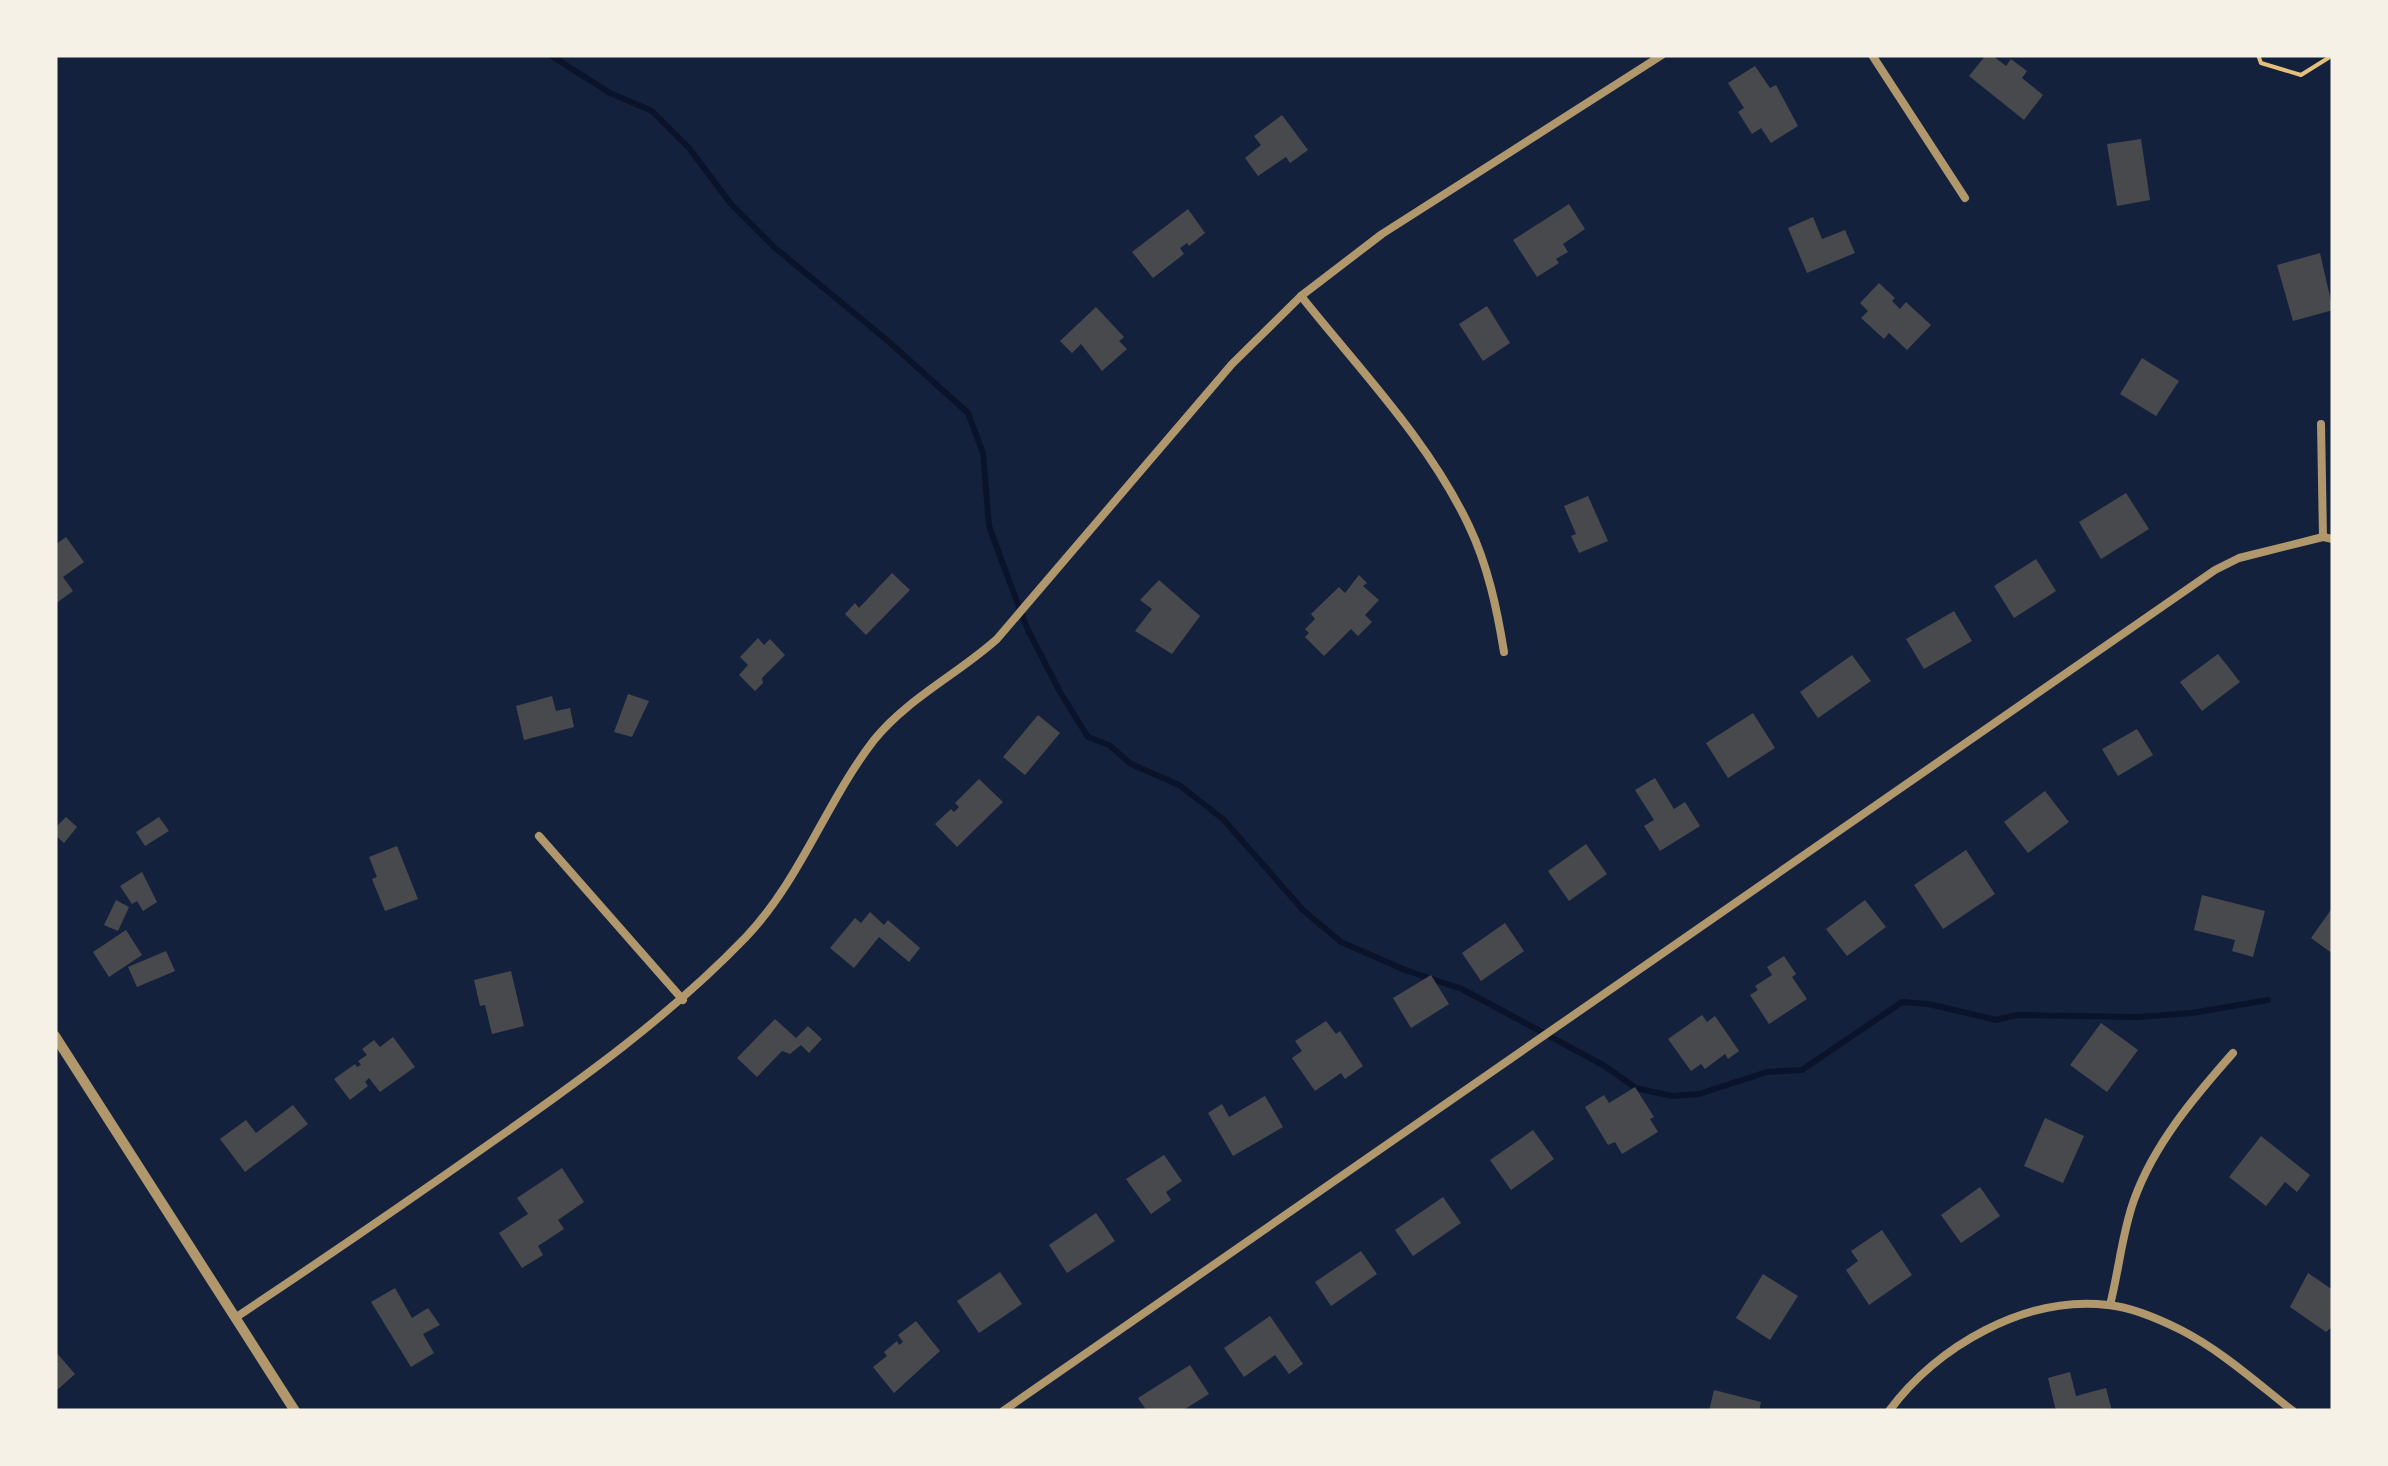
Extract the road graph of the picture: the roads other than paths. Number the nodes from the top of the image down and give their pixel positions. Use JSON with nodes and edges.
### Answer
{"nodes":[{"id":1,"x":1662,"y":55,"type":"edge"},
{"id":2,"x":1872,"y":55,"type":"edge"},
{"id":3,"x":1964,"y":198,"type":"dead end"},
{"id":4,"x":1301,"y":296,"type":"junction"},
{"id":5,"x":2322,"y":424,"type":"dead end"},
{"id":6,"x":2328,"y":538,"type":"edge"},
{"id":7,"x":1504,"y":652,"type":"dead end"},
{"id":8,"x":539,"y":836,"type":"dead end"},
{"id":9,"x":683,"y":1000,"type":"junction"},
{"id":10,"x":55,"y":1036,"type":"edge"},
{"id":11,"x":2233,"y":1053,"type":"dead end"},
{"id":12,"x":2110,"y":1305,"type":"junction"},
{"id":13,"x":235,"y":1318,"type":"junction"},
{"id":14,"x":295,"y":1411,"type":"edge"},
{"id":15,"x":1003,"y":1411,"type":"edge"},
{"id":16,"x":1889,"y":1411,"type":"edge"},
{"id":17,"x":2293,"y":1411,"type":"edge"}],
"edges":[{"from":1,"to":4,"type":"street"},
{"from":2,"to":3,"type":"street"},
{"from":4,"to":7,"type":"street"},
{"from":4,"to":9,"type":"street"},
{"from":5,"to":6,"type":"street"},
{"from":6,"to":15,"type":"street"},
{"from":8,"to":9,"type":"street"},
{"from":9,"to":13,"type":"street"},
{"from":10,"to":13,"type":"street"},
{"from":11,"to":12,"type":"street"},
{"from":12,"to":16,"type":"street"},
{"from":12,"to":17,"type":"street"},
{"from":13,"to":14,"type":"street"}]}
